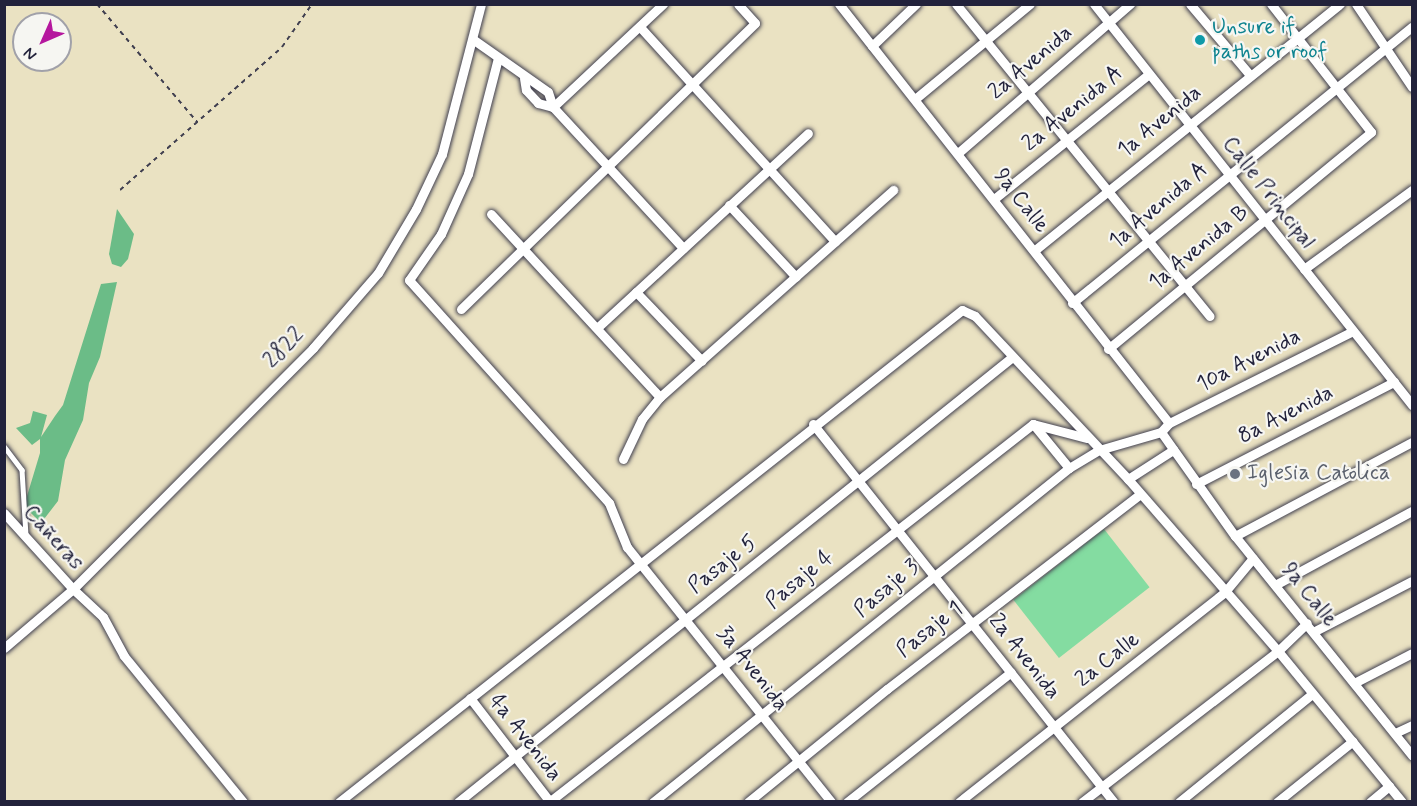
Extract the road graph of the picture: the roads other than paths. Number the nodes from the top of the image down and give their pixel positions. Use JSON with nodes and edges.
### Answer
{"nodes":[{"id":1,"x":481,"y":4,"type":"edge"},
{"id":2,"x":663,"y":4,"type":"edge"},
{"id":3,"x":738,"y":4,"type":"edge"},
{"id":4,"x":839,"y":4,"type":"edge"},
{"id":5,"x":916,"y":4,"type":"edge"},
{"id":6,"x":956,"y":4,"type":"edge"},
{"id":7,"x":1030,"y":4,"type":"edge"},
{"id":8,"x":1094,"y":4,"type":"edge"},
{"id":9,"x":1130,"y":4,"type":"edge"},
{"id":10,"x":1190,"y":4,"type":"edge"},
{"id":11,"x":1271,"y":4,"type":"edge"},
{"id":12,"x":1340,"y":4,"type":"edge"},
{"id":13,"x":1356,"y":4,"type":"edge"},
{"id":14,"x":1108,"y":23,"type":"junction"},
{"id":15,"x":640,"y":27,"type":"junction"},
{"id":16,"x":1413,"y":27,"type":"edge"},
{"id":17,"x":1297,"y":36,"type":"junction"},
{"id":18,"x":474,"y":40,"type":"junction"},
{"id":19,"x":986,"y":40,"type":"junction"},
{"id":20,"x":872,"y":46,"type":"junction"},
{"id":21,"x":1386,"y":48,"type":"junction"},
{"id":22,"x":498,"y":58,"type":"junction"},
{"id":23,"x":1149,"y":74,"type":"junction"},
{"id":24,"x":1250,"y":75,"type":"junction"},
{"id":25,"x":524,"y":78,"type":"junction"},
{"id":26,"x":694,"y":86,"type":"junction"},
{"id":27,"x":1336,"y":87,"type":"junction"},
{"id":28,"x":1413,"y":87,"type":"edge"},
{"id":29,"x":1027,"y":90,"type":"junction"},
{"id":30,"x":915,"y":99,"type":"junction"},
{"id":31,"x":553,"y":107,"type":"junction"},
{"id":32,"x":1189,"y":124,"type":"junction"},
{"id":33,"x":808,"y":133,"type":"dead end"},
{"id":34,"x":1066,"y":140,"type":"junction"},
{"id":35,"x":958,"y":153,"type":"junction"},
{"id":36,"x":607,"y":166,"type":"junction"},
{"id":37,"x":769,"y":169,"type":"junction"},
{"id":38,"x":1228,"y":174,"type":"junction"},
{"id":39,"x":1107,"y":189,"type":"junction"},
{"id":40,"x":893,"y":190,"type":"dead end"},
{"id":41,"x":1413,"y":190,"type":"edge"},
{"id":42,"x":994,"y":198,"type":"junction"},
{"id":43,"x":729,"y":205,"type":"junction"},
{"id":44,"x":491,"y":214,"type":"dead end"},
{"id":45,"x":1265,"y":220,"type":"junction"},
{"id":46,"x":835,"y":241,"type":"junction"},
{"id":47,"x":1148,"y":241,"type":"junction"},
{"id":48,"x":522,"y":247,"type":"junction"},
{"id":49,"x":683,"y":248,"type":"junction"},
{"id":50,"x":1035,"y":250,"type":"junction"},
{"id":51,"x":1304,"y":269,"type":"junction"},
{"id":52,"x":796,"y":277,"type":"junction"},
{"id":53,"x":1185,"y":285,"type":"junction"},
{"id":54,"x":636,"y":292,"type":"junction"},
{"id":55,"x":1072,"y":303,"type":"junction"},
{"id":56,"x":461,"y":309,"type":"dead end"},
{"id":57,"x":1210,"y":316,"type":"dead end"},
{"id":58,"x":597,"y":328,"type":"junction"},
{"id":59,"x":1353,"y":331,"type":"junction"},
{"id":60,"x":1108,"y":349,"type":"junction"},
{"id":61,"x":1011,"y":358,"type":"junction"},
{"id":62,"x":702,"y":361,"type":"junction"},
{"id":63,"x":1394,"y":382,"type":"junction"},
{"id":64,"x":660,"y":397,"type":"junction"},
{"id":65,"x":1413,"y":405,"type":"edge"},
{"id":66,"x":813,"y":424,"type":"junction"},
{"id":67,"x":1033,"y":424,"type":"junction"},
{"id":68,"x":1164,"y":428,"type":"junction"},
{"id":69,"x":1087,"y":438,"type":"junction"},
{"id":70,"x":1413,"y":442,"type":"edge"},
{"id":71,"x":4,"y":446,"type":"edge"},
{"id":72,"x":1099,"y":450,"type":"junction"},
{"id":73,"x":1173,"y":450,"type":"junction"},
{"id":74,"x":623,"y":459,"type":"dead end"},
{"id":75,"x":1069,"y":468,"type":"junction"},
{"id":76,"x":1128,"y":479,"type":"junction"},
{"id":77,"x":860,"y":482,"type":"junction"},
{"id":78,"x":1196,"y":484,"type":"junction"},
{"id":79,"x":1140,"y":494,"type":"junction"},
{"id":80,"x":1413,"y":512,"type":"edge"},
{"id":81,"x":4,"y":513,"type":"edge"},
{"id":82,"x":896,"y":528,"type":"junction"},
{"id":83,"x":1235,"y":536,"type":"junction"},
{"id":84,"x":26,"y":537,"type":"junction"},
{"id":85,"x":1253,"y":558,"type":"junction"},
{"id":86,"x":641,"y":561,"type":"junction"},
{"id":87,"x":934,"y":575,"type":"junction"},
{"id":88,"x":1413,"y":581,"type":"edge"},
{"id":89,"x":1275,"y":585,"type":"junction"},
{"id":90,"x":72,"y":589,"type":"junction"},
{"id":91,"x":1224,"y":593,"type":"junction"},
{"id":92,"x":687,"y":619,"type":"junction"},
{"id":93,"x":972,"y":623,"type":"junction"},
{"id":94,"x":1307,"y":623,"type":"junction"},
{"id":95,"x":1313,"y":632,"type":"junction"},
{"id":96,"x":4,"y":648,"type":"edge"},
{"id":97,"x":1278,"y":651,"type":"junction"},
{"id":98,"x":1413,"y":653,"type":"edge"},
{"id":99,"x":724,"y":666,"type":"junction"},
{"id":100,"x":1011,"y":672,"type":"junction"},
{"id":101,"x":1354,"y":682,"type":"junction"},
{"id":102,"x":1312,"y":694,"type":"junction"},
{"id":103,"x":470,"y":698,"type":"junction"},
{"id":104,"x":762,"y":714,"type":"junction"},
{"id":105,"x":1413,"y":725,"type":"edge"},
{"id":106,"x":1054,"y":727,"type":"junction"},
{"id":107,"x":1395,"y":734,"type":"junction"},
{"id":108,"x":1353,"y":741,"type":"junction"},
{"id":109,"x":1413,"y":755,"type":"edge"},
{"id":110,"x":515,"y":757,"type":"junction"},
{"id":111,"x":799,"y":761,"type":"junction"},
{"id":112,"x":1101,"y":786,"type":"junction"},
{"id":113,"x":1389,"y":786,"type":"junction"},
{"id":114,"x":243,"y":801,"type":"edge"},
{"id":115,"x":339,"y":801,"type":"edge"},
{"id":116,"x":458,"y":801,"type":"edge"},
{"id":117,"x":550,"y":801,"type":"edge"},
{"id":118,"x":653,"y":801,"type":"edge"},
{"id":119,"x":748,"y":801,"type":"edge"},
{"id":120,"x":831,"y":801,"type":"edge"},
{"id":121,"x":847,"y":801,"type":"edge"},
{"id":122,"x":959,"y":801,"type":"edge"},
{"id":123,"x":1082,"y":801,"type":"edge"},
{"id":124,"x":1114,"y":801,"type":"edge"},
{"id":125,"x":1179,"y":801,"type":"edge"},
{"id":126,"x":1277,"y":801,"type":"edge"},
{"id":127,"x":1370,"y":801,"type":"edge"},
{"id":128,"x":1402,"y":801,"type":"edge"}],
"edges":[{"from":1,"to":18,"type":"street","name":"2822"},
{"from":2,"to":15,"type":"street"},
{"from":3,"to":26,"type":"street"},
{"from":4,"to":20,"type":"street","name":"9a Calle"},
{"from":5,"to":20,"type":"street"},
{"from":6,"to":19,"type":"street"},
{"from":7,"to":19,"type":"street"},
{"from":8,"to":14,"type":"street","name":"Calle Principal"},
{"from":9,"to":14,"type":"street","name":"2a Avenida"},
{"from":10,"to":24,"type":"street"},
{"from":11,"to":17,"type":"street"},
{"from":12,"to":17,"type":"street","name":"1a Avenida"},
{"from":13,"to":21,"type":"street"},
{"from":14,"to":23,"type":"street","name":"Calle Principal"},
{"from":14,"to":29,"type":"street","name":"2a Avenida"},
{"from":15,"to":26,"type":"street"},
{"from":15,"to":31,"type":"street"},
{"from":16,"to":21,"type":"street","name":"1a Avenida A"},
{"from":17,"to":24,"type":"street","name":"1a Avenida"},
{"from":17,"to":27,"type":"street"},
{"from":18,"to":22,"type":"street"},
{"from":18,"to":90,"type":"street","name":"2822"},
{"from":19,"to":29,"type":"street"},
{"from":19,"to":30,"type":"street"},
{"from":20,"to":30,"type":"street","name":"9a Calle"},
{"from":21,"to":27,"type":"street","name":"1a Avenida A"},
{"from":21,"to":28,"type":"street"},
{"from":22,"to":25,"type":"street"},
{"from":22,"to":86,"type":"street","name":"3a Avenida"},
{"from":23,"to":32,"type":"street","name":"Calle Principal"},
{"from":23,"to":34,"type":"street","name":"2a Avenida A"},
{"from":24,"to":32,"type":"street","name":"1a Avenida"},
{"from":25,"to":31,"type":"street"},
{"from":25,"to":31,"type":"street"},
{"from":26,"to":36,"type":"street"},
{"from":26,"to":37,"type":"street"},
{"from":27,"to":38,"type":"street","name":"1a Avenida A"},
{"from":27,"to":45,"type":"street","name":"1a Avenida B"},
{"from":29,"to":34,"type":"street"},
{"from":29,"to":35,"type":"street","name":"2a Avenida"},
{"from":30,"to":35,"type":"street","name":"9a Calle"},
{"from":31,"to":36,"type":"street"},
{"from":32,"to":38,"type":"street","name":"Calle Principal"},
{"from":32,"to":39,"type":"street","name":"1a Avenida"},
{"from":33,"to":37,"type":"street"},
{"from":34,"to":39,"type":"street"},
{"from":34,"to":42,"type":"street","name":"2a Avenida A"},
{"from":35,"to":42,"type":"street","name":"9a Calle"},
{"from":36,"to":48,"type":"street"},
{"from":36,"to":49,"type":"street"},
{"from":37,"to":43,"type":"street"},
{"from":37,"to":46,"type":"street"},
{"from":38,"to":45,"type":"street","name":"Calle Principal"},
{"from":38,"to":47,"type":"street","name":"1a Avenida A"},
{"from":39,"to":47,"type":"street"},
{"from":39,"to":50,"type":"street","name":"1a Avenida"},
{"from":40,"to":46,"type":"street"},
{"from":41,"to":51,"type":"street"},
{"from":42,"to":50,"type":"street","name":"9a Calle"},
{"from":43,"to":49,"type":"street"},
{"from":43,"to":52,"type":"street"},
{"from":44,"to":48,"type":"street"},
{"from":45,"to":51,"type":"street","name":"Calle Principal"},
{"from":45,"to":53,"type":"street","name":"1a Avenida B"},
{"from":46,"to":52,"type":"street"},
{"from":47,"to":53,"type":"street"},
{"from":47,"to":55,"type":"street","name":"1a Avenida A"},
{"from":48,"to":56,"type":"street"},
{"from":48,"to":58,"type":"street"},
{"from":49,"to":54,"type":"street"},
{"from":50,"to":55,"type":"street","name":"9a Calle"},
{"from":51,"to":59,"type":"street","name":"Calle Principal"},
{"from":52,"to":62,"type":"street"},
{"from":53,"to":57,"type":"street"},
{"from":53,"to":60,"type":"street","name":"1a Avenida B"},
{"from":54,"to":58,"type":"street"},
{"from":54,"to":62,"type":"street"},
{"from":55,"to":60,"type":"street","name":"9a Calle"},
{"from":58,"to":64,"type":"street"},
{"from":59,"to":63,"type":"street","name":"Calle Principal"},
{"from":59,"to":68,"type":"street","name":"10a Avenida"},
{"from":60,"to":68,"type":"street","name":"9a Calle"},
{"from":61,"to":66,"type":"street"},
{"from":61,"to":69,"type":"street"},
{"from":61,"to":77,"type":"street","name":"Pasaje 5"},
{"from":62,"to":64,"type":"street"},
{"from":63,"to":65,"type":"street","name":"Calle Principal"},
{"from":63,"to":78,"type":"street","name":"8a Avenida"},
{"from":64,"to":74,"type":"street"},
{"from":66,"to":77,"type":"street","name":"2a Avenida"},
{"from":66,"to":86,"type":"street"},
{"from":67,"to":69,"type":"street"},
{"from":67,"to":75,"type":"street"},
{"from":67,"to":82,"type":"street","name":"Pasaje 4"},
{"from":68,"to":72,"type":"street","name":"Pasaje 3"},
{"from":68,"to":73,"type":"street","name":"9a Calle"},
{"from":69,"to":72,"type":"street"},
{"from":70,"to":83,"type":"street"},
{"from":71,"to":84,"type":"lane"},
{"from":72,"to":75,"type":"street","name":"Pasaje 3"},
{"from":72,"to":76,"type":"street"},
{"from":73,"to":76,"type":"street"},
{"from":73,"to":78,"type":"street","name":"9a Calle"},
{"from":75,"to":87,"type":"street","name":"Pasaje 3"},
{"from":76,"to":79,"type":"street"},
{"from":77,"to":82,"type":"street","name":"2a Avenida"},
{"from":77,"to":92,"type":"street","name":"Pasaje 5"},
{"from":78,"to":83,"type":"street","name":"9a Calle"},
{"from":79,"to":91,"type":"street"},
{"from":79,"to":93,"type":"street","name":"Pasaje 1"},
{"from":80,"to":89,"type":"street"},
{"from":81,"to":84,"type":"street","name":"Cañeras"},
{"from":82,"to":87,"type":"street","name":"2a Avenida"},
{"from":82,"to":99,"type":"street","name":"Pasaje 4"},
{"from":83,"to":85,"type":"street","name":"9a Calle"},
{"from":84,"to":90,"type":"street","name":"Cañeras"},
{"from":85,"to":89,"type":"street","name":"9a Calle"},
{"from":85,"to":91,"type":"street","name":"2a Calle"},
{"from":86,"to":92,"type":"street","name":"3a Avenida"},
{"from":86,"to":103,"type":"street"},
{"from":87,"to":93,"type":"street","name":"2a Avenida"},
{"from":87,"to":104,"type":"street","name":"Pasaje 3"},
{"from":88,"to":95,"type":"street"},
{"from":89,"to":94,"type":"street","name":"9a Calle"},
{"from":90,"to":96,"type":"street","name":"2822"},
{"from":90,"to":114,"type":"street","name":"Cañeras"},
{"from":91,"to":97,"type":"street"},
{"from":91,"to":106,"type":"street","name":"2a Calle"},
{"from":92,"to":99,"type":"street","name":"3a Avenida"},
{"from":92,"to":110,"type":"street","name":"Pasaje 5"},
{"from":93,"to":100,"type":"street","name":"2a Avenida"},
{"from":93,"to":111,"type":"street","name":"Pasaje 1"},
{"from":94,"to":95,"type":"street","name":"9a Calle"},
{"from":94,"to":97,"type":"street"},
{"from":95,"to":101,"type":"street","name":"9a Calle"},
{"from":97,"to":102,"type":"street"},
{"from":97,"to":112,"type":"street"},
{"from":98,"to":101,"type":"street"},
{"from":99,"to":104,"type":"street","name":"3a Avenida"},
{"from":99,"to":117,"type":"street","name":"Pasaje 4"},
{"from":100,"to":106,"type":"street","name":"2a Avenida"},
{"from":100,"to":121,"type":"street"},
{"from":101,"to":107,"type":"street","name":"9a Calle"},
{"from":102,"to":108,"type":"street"},
{"from":102,"to":125,"type":"street"},
{"from":103,"to":110,"type":"street","name":"4a Avenida"},
{"from":103,"to":115,"type":"street"},
{"from":104,"to":111,"type":"street","name":"3a Avenida"},
{"from":104,"to":118,"type":"street","name":"Pasaje 3"},
{"from":105,"to":107,"type":"street"},
{"from":106,"to":112,"type":"street","name":"2a Avenida"},
{"from":106,"to":122,"type":"street","name":"2a Calle"},
{"from":107,"to":109,"type":"street","name":"9a Calle"},
{"from":108,"to":113,"type":"street"},
{"from":108,"to":126,"type":"street"},
{"from":110,"to":116,"type":"street","name":"Pasaje 5"},
{"from":110,"to":117,"type":"street","name":"4a Avenida"},
{"from":111,"to":119,"type":"street","name":"Pasaje 1"},
{"from":111,"to":120,"type":"street","name":"3a Avenida"},
{"from":112,"to":123,"type":"street"},
{"from":112,"to":124,"type":"street","name":"2a Avenida"},
{"from":113,"to":127,"type":"street"},
{"from":113,"to":128,"type":"street"}]}
